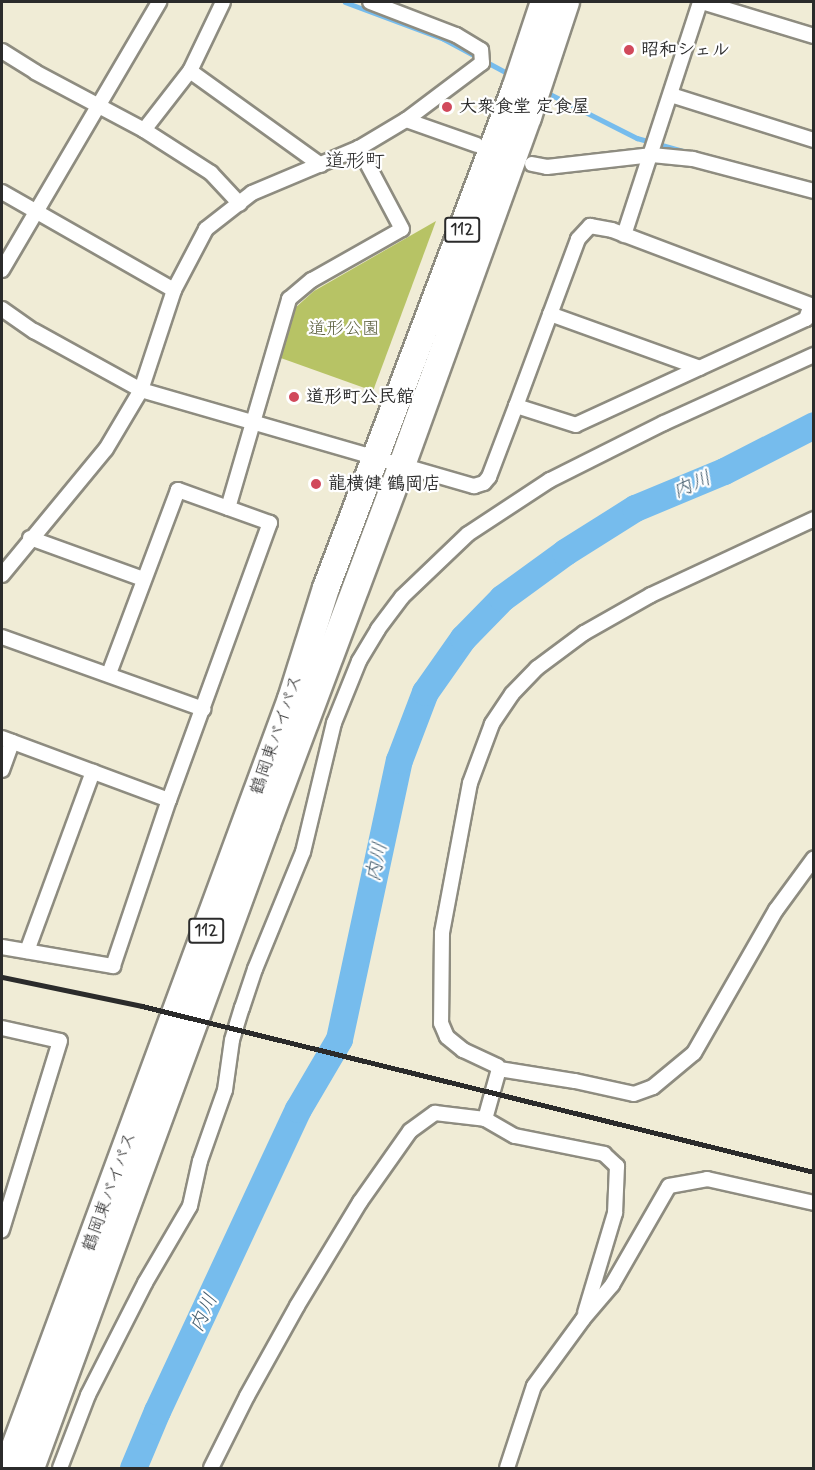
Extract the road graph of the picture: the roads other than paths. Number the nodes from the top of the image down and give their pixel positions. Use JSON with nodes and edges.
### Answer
{"nodes":[{"id":1,"x":159,"y":2,"type":"edge"},
{"id":2,"x":223,"y":2,"type":"edge"},
{"id":3,"x":370,"y":2,"type":"edge"},
{"id":4,"x":544,"y":2,"type":"edge"},
{"id":5,"x":566,"y":2,"type":"edge"},
{"id":6,"x":701,"y":2,"type":"edge"},
{"id":7,"x":813,"y":36,"type":"edge"},
{"id":8,"x":2,"y":51,"type":"edge"},
{"id":9,"x":190,"y":71,"type":"junction"},
{"id":10,"x":671,"y":95,"type":"junction"},
{"id":11,"x":97,"y":104,"type":"junction"},
{"id":12,"x":406,"y":120,"type":"junction"},
{"id":13,"x":144,"y":130,"type":"junction"},
{"id":14,"x":813,"y":140,"type":"edge"},
{"id":15,"x":477,"y":144,"type":"dead end"},
{"id":16,"x":359,"y":148,"type":"junction"},
{"id":17,"x":652,"y":155,"type":"junction"},
{"id":18,"x":532,"y":164,"type":"dead end"},
{"id":19,"x":321,"y":165,"type":"junction"},
{"id":20,"x":813,"y":191,"type":"edge"},
{"id":21,"x":2,"y":192,"type":"edge"},
{"id":22,"x":240,"y":204,"type":"junction"},
{"id":23,"x":36,"y":210,"type":"junction"},
{"id":24,"x":624,"y":235,"type":"junction"},
{"id":25,"x":2,"y":270,"type":"edge"},
{"id":26,"x":174,"y":290,"type":"junction"},
{"id":27,"x":2,"y":309,"type":"edge"},
{"id":28,"x":550,"y":314,"type":"junction"},
{"id":29,"x":813,"y":355,"type":"edge"},
{"id":30,"x":700,"y":368,"type":"junction"},
{"id":31,"x":141,"y":390,"type":"junction"},
{"id":32,"x":516,"y":406,"type":"junction"},
{"id":33,"x":251,"y":424,"type":"junction"},
{"id":34,"x":376,"y":458,"type":"junction"},
{"id":35,"x":402,"y":465,"type":"junction"},
{"id":36,"x":228,"y":508,"type":"junction"},
{"id":37,"x":813,"y":519,"type":"edge"},
{"id":38,"x":30,"y":538,"type":"junction"},
{"id":39,"x":4,"y":567,"type":"edge"},
{"id":40,"x":143,"y":579,"type":"junction"},
{"id":41,"x":2,"y":636,"type":"edge"},
{"id":42,"x":109,"y":674,"type":"junction"},
{"id":43,"x":203,"y":709,"type":"junction"},
{"id":44,"x":7,"y":740,"type":"edge"},
{"id":45,"x":2,"y":770,"type":"edge"},
{"id":46,"x":93,"y":772,"type":"junction"},
{"id":47,"x":170,"y":800,"type":"junction"},
{"id":48,"x":813,"y":858,"type":"edge"},
{"id":49,"x":2,"y":947,"type":"edge"},
{"id":50,"x":27,"y":951,"type":"junction"},
{"id":51,"x":2,"y":1028,"type":"edge"},
{"id":52,"x":499,"y":1070,"type":"junction"},
{"id":53,"x":485,"y":1119,"type":"junction"},
{"id":54,"x":813,"y":1203,"type":"edge"},
{"id":55,"x":2,"y":1230,"type":"edge"},
{"id":56,"x":583,"y":1319,"type":"junction"},
{"id":57,"x":8,"y":1468,"type":"edge"},
{"id":58,"x":31,"y":1468,"type":"edge"},
{"id":59,"x":60,"y":1468,"type":"edge"},
{"id":60,"x":211,"y":1468,"type":"edge"},
{"id":61,"x":507,"y":1468,"type":"edge"}],
"edges":[{"from":1,"to":11,"type":"street"},
{"from":2,"to":9,"type":"street"},
{"from":3,"to":12,"type":"street"},
{"from":4,"to":34,"type":"highway","name":"鶴岡東バイパス","number":"112"},
{"from":5,"to":35,"type":"highway","name":"鶴岡東バイパス","number":"112"},
{"from":6,"to":7,"type":"street"},
{"from":6,"to":10,"type":"street"},
{"from":8,"to":11,"type":"street"},
{"from":9,"to":13,"type":"street"},
{"from":9,"to":19,"type":"street"},
{"from":10,"to":14,"type":"street"},
{"from":10,"to":17,"type":"street"},
{"from":11,"to":13,"type":"street"},
{"from":11,"to":23,"type":"street"},
{"from":12,"to":15,"type":"street"},
{"from":12,"to":16,"type":"street"},
{"from":13,"to":22,"type":"street"},
{"from":16,"to":19,"type":"street"},
{"from":16,"to":33,"type":"street"},
{"from":17,"to":18,"type":"street"},
{"from":17,"to":20,"type":"street"},
{"from":17,"to":24,"type":"street"},
{"from":19,"to":22,"type":"street"},
{"from":21,"to":23,"type":"street"},
{"from":22,"to":26,"type":"street"},
{"from":23,"to":25,"type":"street"},
{"from":23,"to":26,"type":"street"},
{"from":24,"to":28,"type":"street"},
{"from":24,"to":30,"type":"street"},
{"from":26,"to":31,"type":"street"},
{"from":27,"to":31,"type":"street"},
{"from":28,"to":30,"type":"street"},
{"from":28,"to":32,"type":"street"},
{"from":29,"to":59,"type":"street"},
{"from":30,"to":32,"type":"street"},
{"from":31,"to":33,"type":"street"},
{"from":31,"to":38,"type":"street"},
{"from":32,"to":35,"type":"street"},
{"from":33,"to":34,"type":"street"},
{"from":33,"to":36,"type":"street"},
{"from":34,"to":35,"type":"street"},
{"from":34,"to":57,"type":"highway","name":"鶴岡東バイパス","number":"112"},
{"from":35,"to":58,"type":"highway","name":"鶴岡東バイパス","number":"112"},
{"from":36,"to":40,"type":"street"},
{"from":36,"to":43,"type":"street"},
{"from":37,"to":52,"type":"street"},
{"from":38,"to":39,"type":"street"},
{"from":38,"to":40,"type":"street"},
{"from":40,"to":42,"type":"street"},
{"from":41,"to":42,"type":"street"},
{"from":42,"to":43,"type":"street"},
{"from":43,"to":47,"type":"street"},
{"from":44,"to":45,"type":"street"},
{"from":44,"to":46,"type":"street"},
{"from":46,"to":47,"type":"street"},
{"from":46,"to":50,"type":"street"},
{"from":47,"to":50,"type":"street"},
{"from":48,"to":52,"type":"street"},
{"from":49,"to":50,"type":"street"},
{"from":51,"to":55,"type":"street"},
{"from":52,"to":53,"type":"street"},
{"from":53,"to":56,"type":"street"},
{"from":53,"to":60,"type":"street"},
{"from":54,"to":56,"type":"street"},
{"from":56,"to":61,"type":"street"}]}
